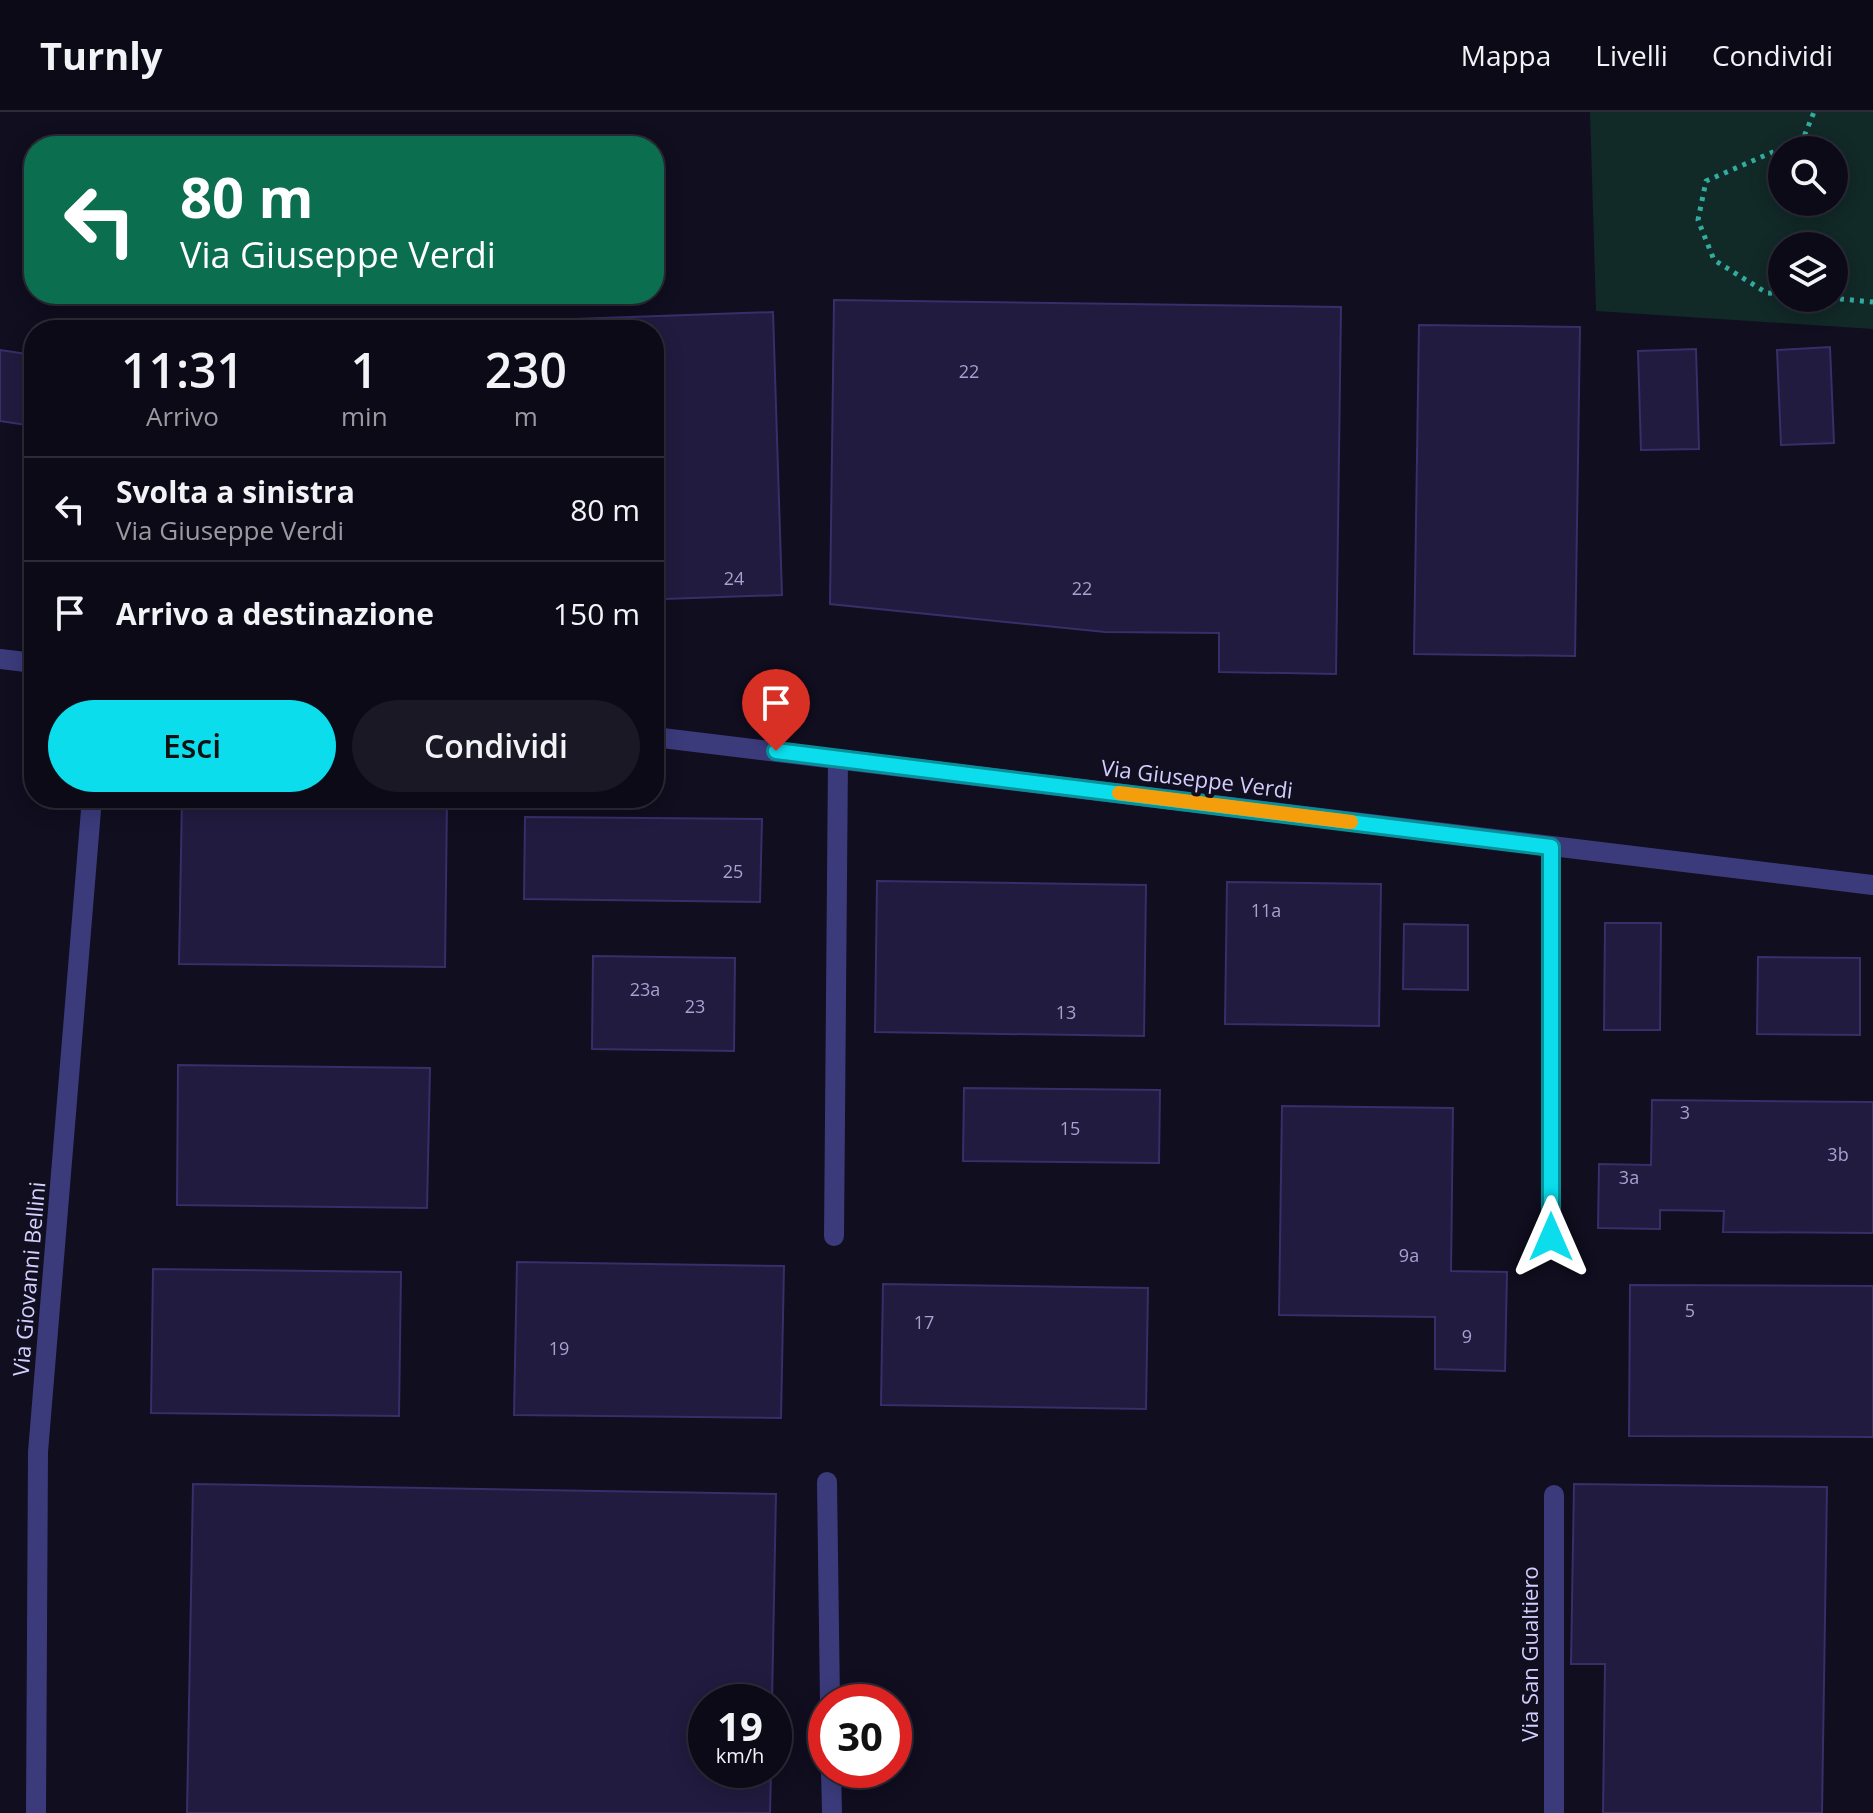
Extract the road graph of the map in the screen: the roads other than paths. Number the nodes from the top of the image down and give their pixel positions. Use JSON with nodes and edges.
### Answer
{"nodes":[{"id":1,"x":0,"y":659,"type":"edge"},
{"id":2,"x":24,"y":662,"type":"edge"},
{"id":3,"x":664,"y":738,"type":"edge"},
{"id":4,"x":838,"y":759,"type":"junction"},
{"id":5,"x":91,"y":808,"type":"edge"},
{"id":6,"x":1551,"y":847,"type":"junction"},
{"id":7,"x":1873,"y":885,"type":"edge"},
{"id":8,"x":834,"y":1236,"type":"dead end"},
{"id":9,"x":1551,"y":1237,"type":"dead end"},
{"id":10,"x":827,"y":1482,"type":"dead end"},
{"id":11,"x":1554,"y":1495,"type":"dead end"},
{"id":12,"x":830,"y":1684,"type":"edge"},
{"id":13,"x":831,"y":1788,"type":"edge"},
{"id":14,"x":36,"y":1813,"type":"edge"},
{"id":15,"x":832,"y":1813,"type":"edge"},
{"id":16,"x":1554,"y":1813,"type":"edge"}],
"edges":[{"from":1,"to":2,"type":"street"},
{"from":3,"to":4,"type":"street","name":"Via Giuseppe Verdi"},
{"from":4,"to":6,"type":"street","name":"Via Giuseppe Verdi"},
{"from":4,"to":8,"type":"street"},
{"from":5,"to":14,"type":"street","name":"Via Giovanni Bellini"},
{"from":6,"to":7,"type":"street","name":"Via Giuseppe Verdi"},
{"from":6,"to":9,"type":"street"},
{"from":10,"to":12,"type":"street"},
{"from":11,"to":16,"type":"street","name":"Via San Gualtiero"},
{"from":13,"to":15,"type":"street"}]}
